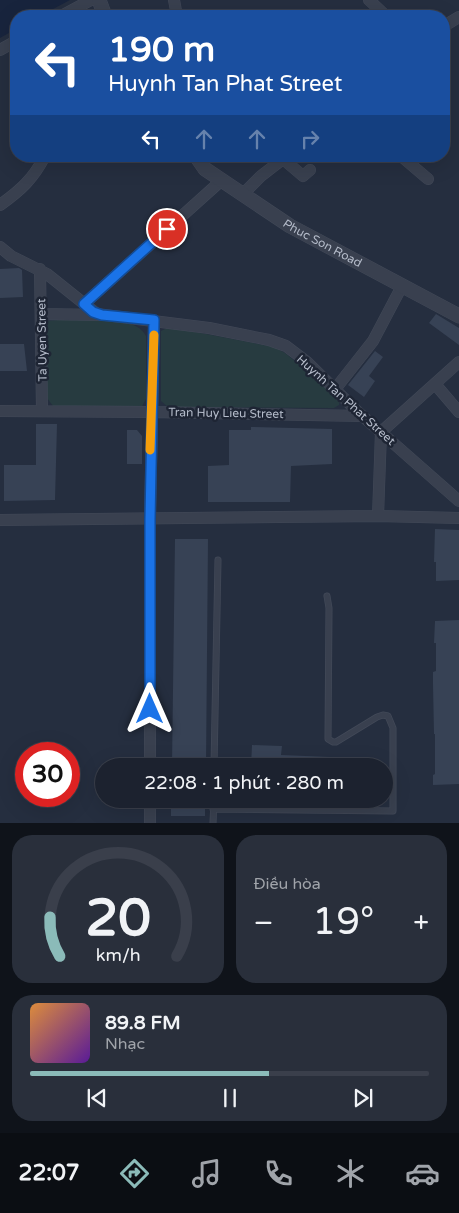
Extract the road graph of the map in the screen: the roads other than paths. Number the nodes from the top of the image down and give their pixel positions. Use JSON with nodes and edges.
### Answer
{"nodes":[{"id":1,"x":91,"y":0,"type":"edge"},
{"id":2,"x":72,"y":10,"type":"edge"},
{"id":3,"x":42,"y":162,"type":"edge"},
{"id":4,"x":201,"y":162,"type":"edge"},
{"id":5,"x":278,"y":162,"type":"edge"},
{"id":6,"x":286,"y":162,"type":"edge"},
{"id":7,"x":408,"y":162,"type":"edge"},
{"id":8,"x":310,"y":170,"type":"dead end"},
{"id":9,"x":428,"y":179,"type":"dead end"},
{"id":10,"x":222,"y":180,"type":"junction"},
{"id":11,"x":243,"y":194,"type":"junction"},
{"id":12,"x":0,"y":205,"type":"edge"},
{"id":13,"x":0,"y":248,"type":"edge"},
{"id":14,"x":5,"y":256,"type":"edge"},
{"id":15,"x":40,"y":269,"type":"junction"},
{"id":16,"x":402,"y":286,"type":"junction"},
{"id":17,"x":84,"y":304,"type":"junction"},
{"id":18,"x":42,"y":314,"type":"junction"},
{"id":19,"x":102,"y":315,"type":"junction"},
{"id":20,"x":459,"y":316,"type":"edge"},
{"id":21,"x":154,"y":320,"type":"junction"},
{"id":22,"x":459,"y":362,"type":"edge"},
{"id":23,"x":435,"y":384,"type":"junction"},
{"id":24,"x":336,"y":388,"type":"junction"},
{"id":25,"x":0,"y":411,"type":"edge"},
{"id":26,"x":42,"y":411,"type":"junction"},
{"id":27,"x":151,"y":412,"type":"junction"},
{"id":28,"x":459,"y":412,"type":"edge"},
{"id":29,"x":363,"y":416,"type":"junction"},
{"id":30,"x":381,"y":432,"type":"junction"},
{"id":31,"x":459,"y":502,"type":"edge"},
{"id":32,"x":378,"y":516,"type":"junction"},
{"id":33,"x":459,"y":518,"type":"edge"},
{"id":34,"x":150,"y":519,"type":"junction"},
{"id":35,"x":0,"y":520,"type":"edge"},
{"id":36,"x":218,"y":560,"type":"dead end"},
{"id":37,"x":327,"y":596,"type":"dead end"},
{"id":38,"x":150,"y":758,"type":"edge"},
{"id":39,"x":214,"y":758,"type":"edge"},
{"id":40,"x":150,"y":808,"type":"edge"},
{"id":41,"x":213,"y":809,"type":"joint"},
{"id":42,"x":150,"y":823,"type":"edge"},
{"id":43,"x":213,"y":823,"type":"edge"}],
"edges":[{"from":1,"to":2,"type":"street"},
{"from":3,"to":12,"type":"street"},
{"from":4,"to":10,"type":"street","name":"Phuc Son Road"},
{"from":5,"to":11,"type":"street"},
{"from":6,"to":8,"type":"street"},
{"from":7,"to":9,"type":"street"},
{"from":10,"to":11,"type":"street","name":"Phuc Son Road"},
{"from":10,"to":17,"type":"street"},
{"from":11,"to":16,"type":"street","name":"Phuc Son Road"},
{"from":13,"to":14,"type":"street","name":"Huynh Tan Phat Street"},
{"from":14,"to":15,"type":"street","name":"Huynh Tan Phat Street"},
{"from":15,"to":17,"type":"street","name":"Huynh Tan Phat Street"},
{"from":15,"to":18,"type":"street","name":"Ta Uyen Street"},
{"from":16,"to":20,"type":"street","name":"Phuc Son Road"},
{"from":16,"to":24,"type":"street"},
{"from":17,"to":19,"type":"street","name":"Huynh Tan Phat Street"},
{"from":18,"to":19,"type":"street"},
{"from":18,"to":26,"type":"street","name":"Ta Uyen Street"},
{"from":19,"to":21,"type":"street","name":"Huynh Tan Phat Street"},
{"from":21,"to":24,"type":"street","name":"Huynh Tan Phat Street"},
{"from":21,"to":27,"type":"street"},
{"from":22,"to":23,"type":"street"},
{"from":23,"to":28,"type":"street"},
{"from":23,"to":30,"type":"street"},
{"from":24,"to":29,"type":"street","name":"Huynh Tan Phat Street"},
{"from":25,"to":26,"type":"street","name":"Tran Huy Lieu Street"},
{"from":26,"to":27,"type":"street","name":"Tran Huy Lieu Street"},
{"from":27,"to":29,"type":"street","name":"Tran Huy Lieu Street"},
{"from":27,"to":34,"type":"street"},
{"from":29,"to":30,"type":"street","name":"Huynh Tan Phat Street"},
{"from":30,"to":31,"type":"street","name":"Huynh Tan Phat Street"},
{"from":30,"to":32,"type":"street"},
{"from":32,"to":33,"type":"street"},
{"from":32,"to":34,"type":"street"},
{"from":34,"to":35,"type":"street"},
{"from":34,"to":38,"type":"street"},
{"from":36,"to":39,"type":"lane"},
{"from":37,"to":41,"type":"lane"},
{"from":40,"to":42,"type":"street"},
{"from":41,"to":43,"type":"lane"}]}
